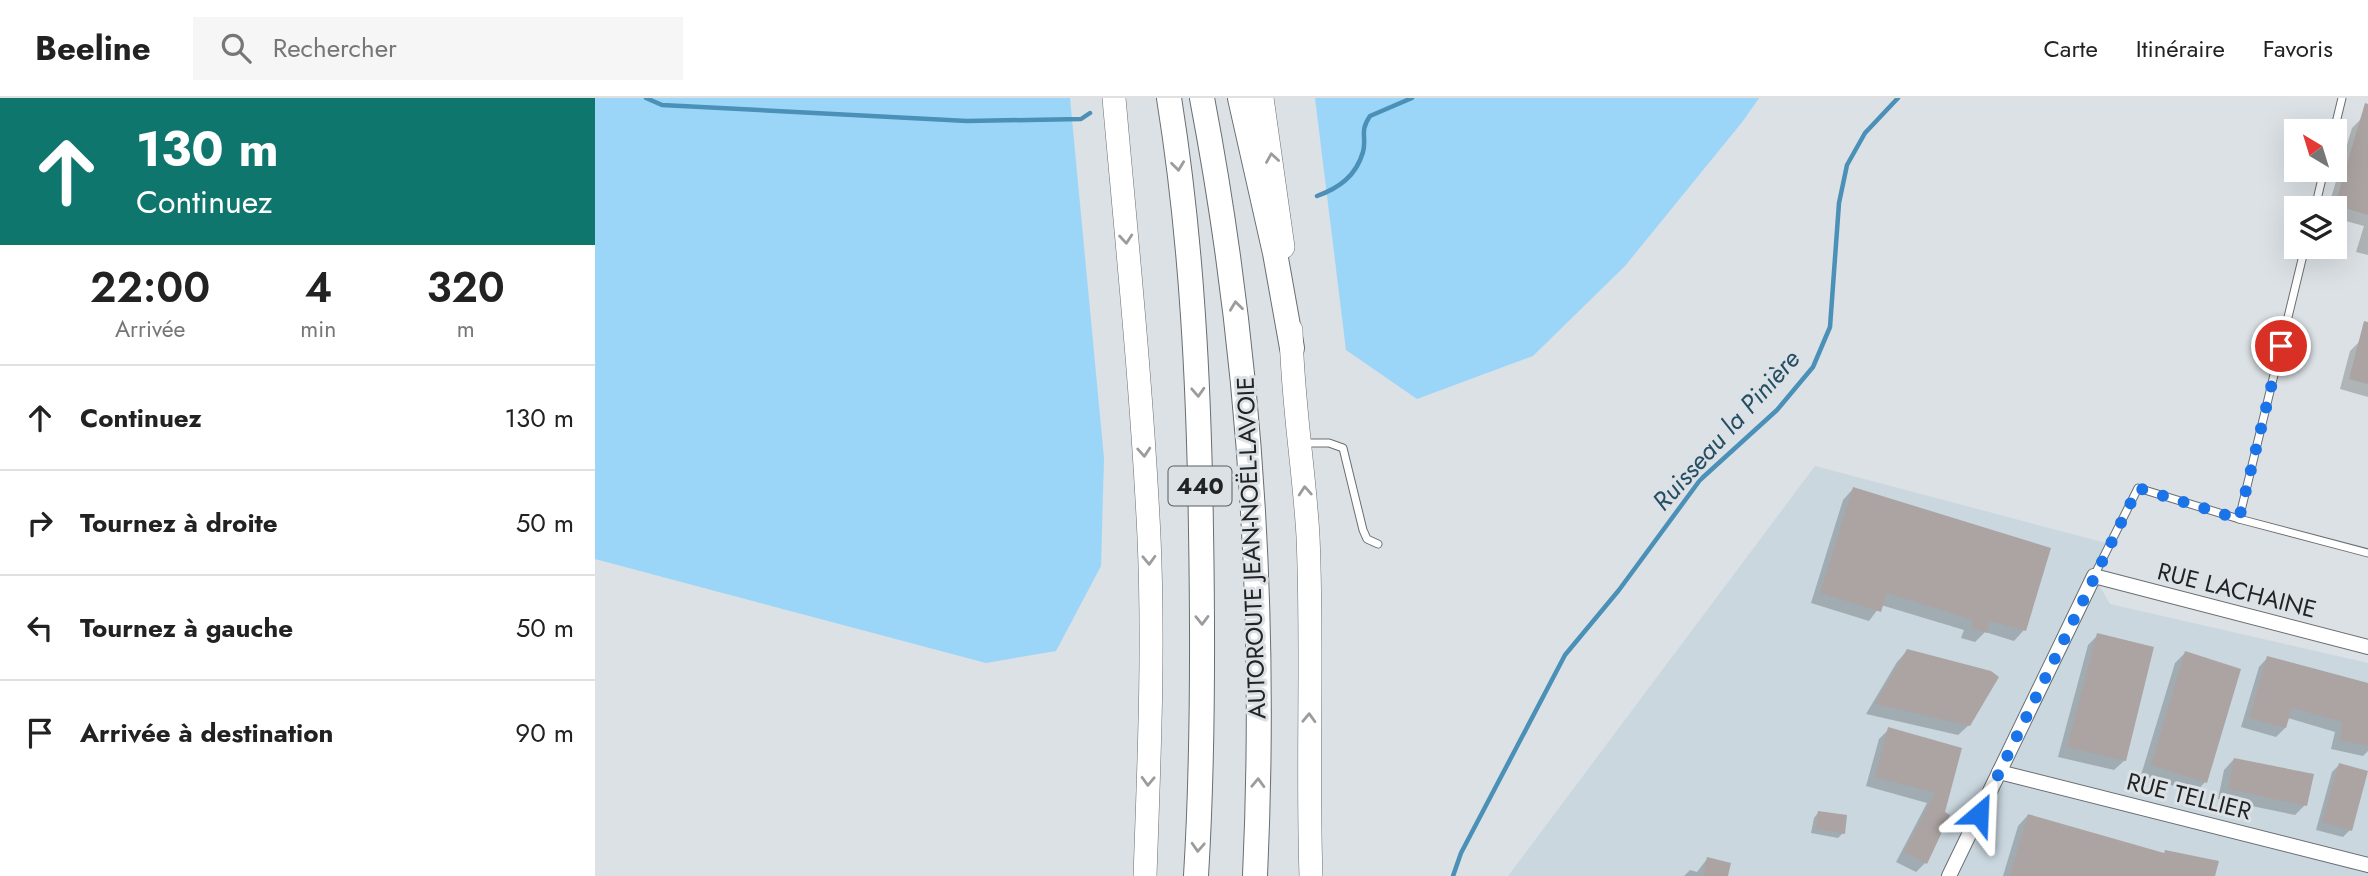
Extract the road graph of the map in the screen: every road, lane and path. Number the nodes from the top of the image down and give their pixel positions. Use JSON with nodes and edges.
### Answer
{"nodes":[{"id":1,"x":1114,"y":98,"type":"edge"},
{"id":2,"x":1169,"y":98,"type":"edge"},
{"id":3,"x":1202,"y":98,"type":"edge"},
{"id":4,"x":1240,"y":98,"type":"edge"},
{"id":5,"x":1262,"y":98,"type":"edge"},
{"id":6,"x":2342,"y":98,"type":"edge"},
{"id":7,"x":2337,"y":119,"type":"edge"},
{"id":8,"x":2302,"y":259,"type":"edge"},
{"id":9,"x":1292,"y":348,"type":"junction"},
{"id":10,"x":1301,"y":443,"type":"junction"},
{"id":11,"x":2239,"y":519,"type":"junction"},
{"id":12,"x":1378,"y":544,"type":"dead end"},
{"id":13,"x":2368,"y":553,"type":"edge"},
{"id":14,"x":2094,"y":576,"type":"junction"},
{"id":15,"x":2368,"y":647,"type":"edge"},
{"id":16,"x":1999,"y":772,"type":"junction"},
{"id":17,"x":1307,"y":786,"type":"junction"},
{"id":18,"x":2368,"y":865,"type":"edge"},
{"id":19,"x":1145,"y":876,"type":"edge"},
{"id":20,"x":1196,"y":876,"type":"edge"},
{"id":21,"x":1255,"y":876,"type":"edge"},
{"id":22,"x":1303,"y":876,"type":"edge"},
{"id":23,"x":1311,"y":876,"type":"edge"},
{"id":24,"x":1949,"y":876,"type":"edge"}],
"edges":[{"from":1,"to":19,"type":"highway","one_way":true},
{"from":2,"to":20,"type":"highway","name":"AUTOROUTE JEAN-NOËL-LAVOIE","number":"440","one_way":true},
{"from":21,"to":3,"type":"highway","name":"AUTOROUTE JEAN-NOËL-LAVOIE","number":"440","one_way":true},
{"from":4,"to":9,"type":"highway"},
{"from":9,"to":5,"type":"highway","one_way":true},
{"from":6,"to":7,"type":"lane"},
{"from":8,"to":11,"type":"lane"},
{"from":9,"to":10,"type":"highway"},
{"from":10,"to":12,"type":"lane"},
{"from":17,"to":10,"type":"highway","one_way":true},
{"from":11,"to":13,"type":"lane"},
{"from":11,"to":14,"type":"lane"},
{"from":14,"to":15,"type":"street","name":"RUE LACHAINE"},
{"from":14,"to":16,"type":"street"},
{"from":16,"to":18,"type":"street","name":"RUE TELLIER"},
{"from":16,"to":24,"type":"street"},
{"from":17,"to":22,"type":"highway"},
{"from":17,"to":23,"type":"highway"}]}
